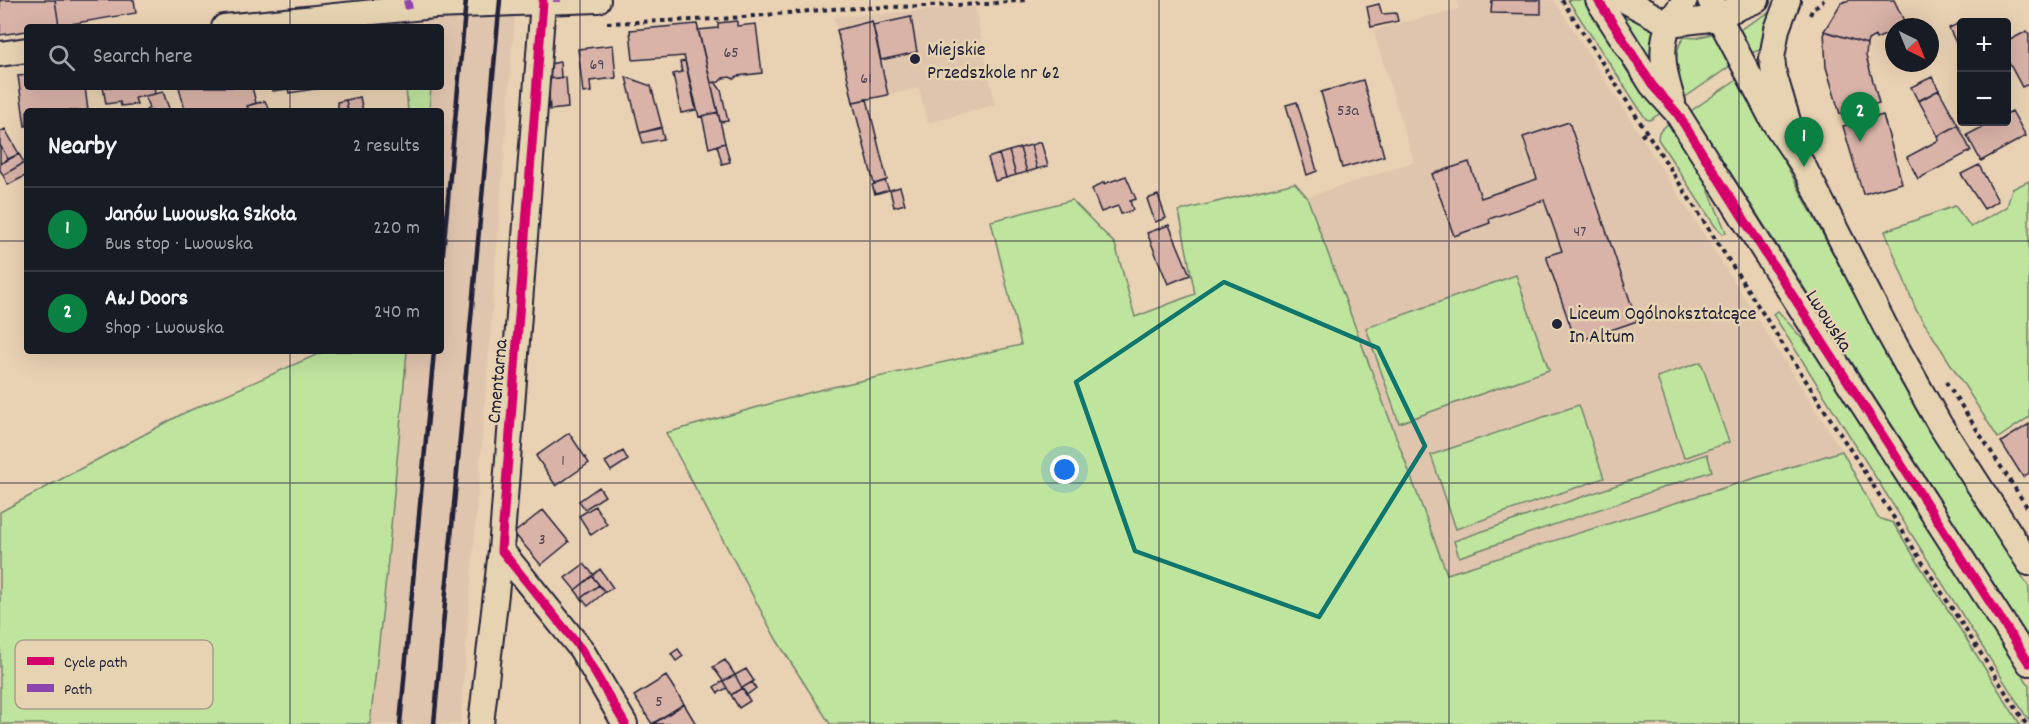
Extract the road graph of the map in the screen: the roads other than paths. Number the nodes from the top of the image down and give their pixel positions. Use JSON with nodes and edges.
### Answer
{"nodes":[{"id":1,"x":1598,"y":0,"type":"edge"},
{"id":2,"x":1624,"y":0,"type":"edge"},
{"id":3,"x":1685,"y":0,"type":"edge"},
{"id":4,"x":1757,"y":0,"type":"edge"},
{"id":5,"x":1788,"y":0,"type":"edge"},
{"id":6,"x":543,"y":2,"type":"junction"},
{"id":7,"x":1714,"y":8,"type":"edge"},
{"id":8,"x":597,"y":12,"type":"edge"},
{"id":9,"x":254,"y":24,"type":"edge"},
{"id":10,"x":1669,"y":24,"type":"junction"},
{"id":11,"x":24,"y":50,"type":"edge"},
{"id":12,"x":0,"y":54,"type":"edge"},
{"id":13,"x":1675,"y":108,"type":"junction"},
{"id":14,"x":1804,"y":167,"type":"junction"},
{"id":15,"x":501,"y":550,"type":"junction"},
{"id":16,"x":2029,"y":563,"type":"edge"},
{"id":17,"x":2029,"y":663,"type":"edge"},
{"id":18,"x":481,"y":724,"type":"edge"},
{"id":19,"x":625,"y":724,"type":"edge"}],
"edges":[{"from":1,"to":13,"type":"street","name":"Lwowska"},
{"from":2,"to":10,"type":"street"},
{"from":3,"to":10,"type":"street","name":"Lwowska"},
{"from":4,"to":7,"type":"street"},
{"from":5,"to":14,"type":"street"},
{"from":6,"to":8,"type":"street"},
{"from":6,"to":9,"type":"street"},
{"from":6,"to":15,"type":"street","name":"Cmentarna"},
{"from":7,"to":10,"type":"street"},
{"from":7,"to":14,"type":"street"},
{"from":10,"to":13,"type":"street","name":"Lwowska"},
{"from":11,"to":12,"type":"street"},
{"from":13,"to":17,"type":"street","name":"Lwowska"},
{"from":14,"to":16,"type":"street"},
{"from":15,"to":18,"type":"street","name":"Cmentarna"},
{"from":15,"to":19,"type":"street"}]}
